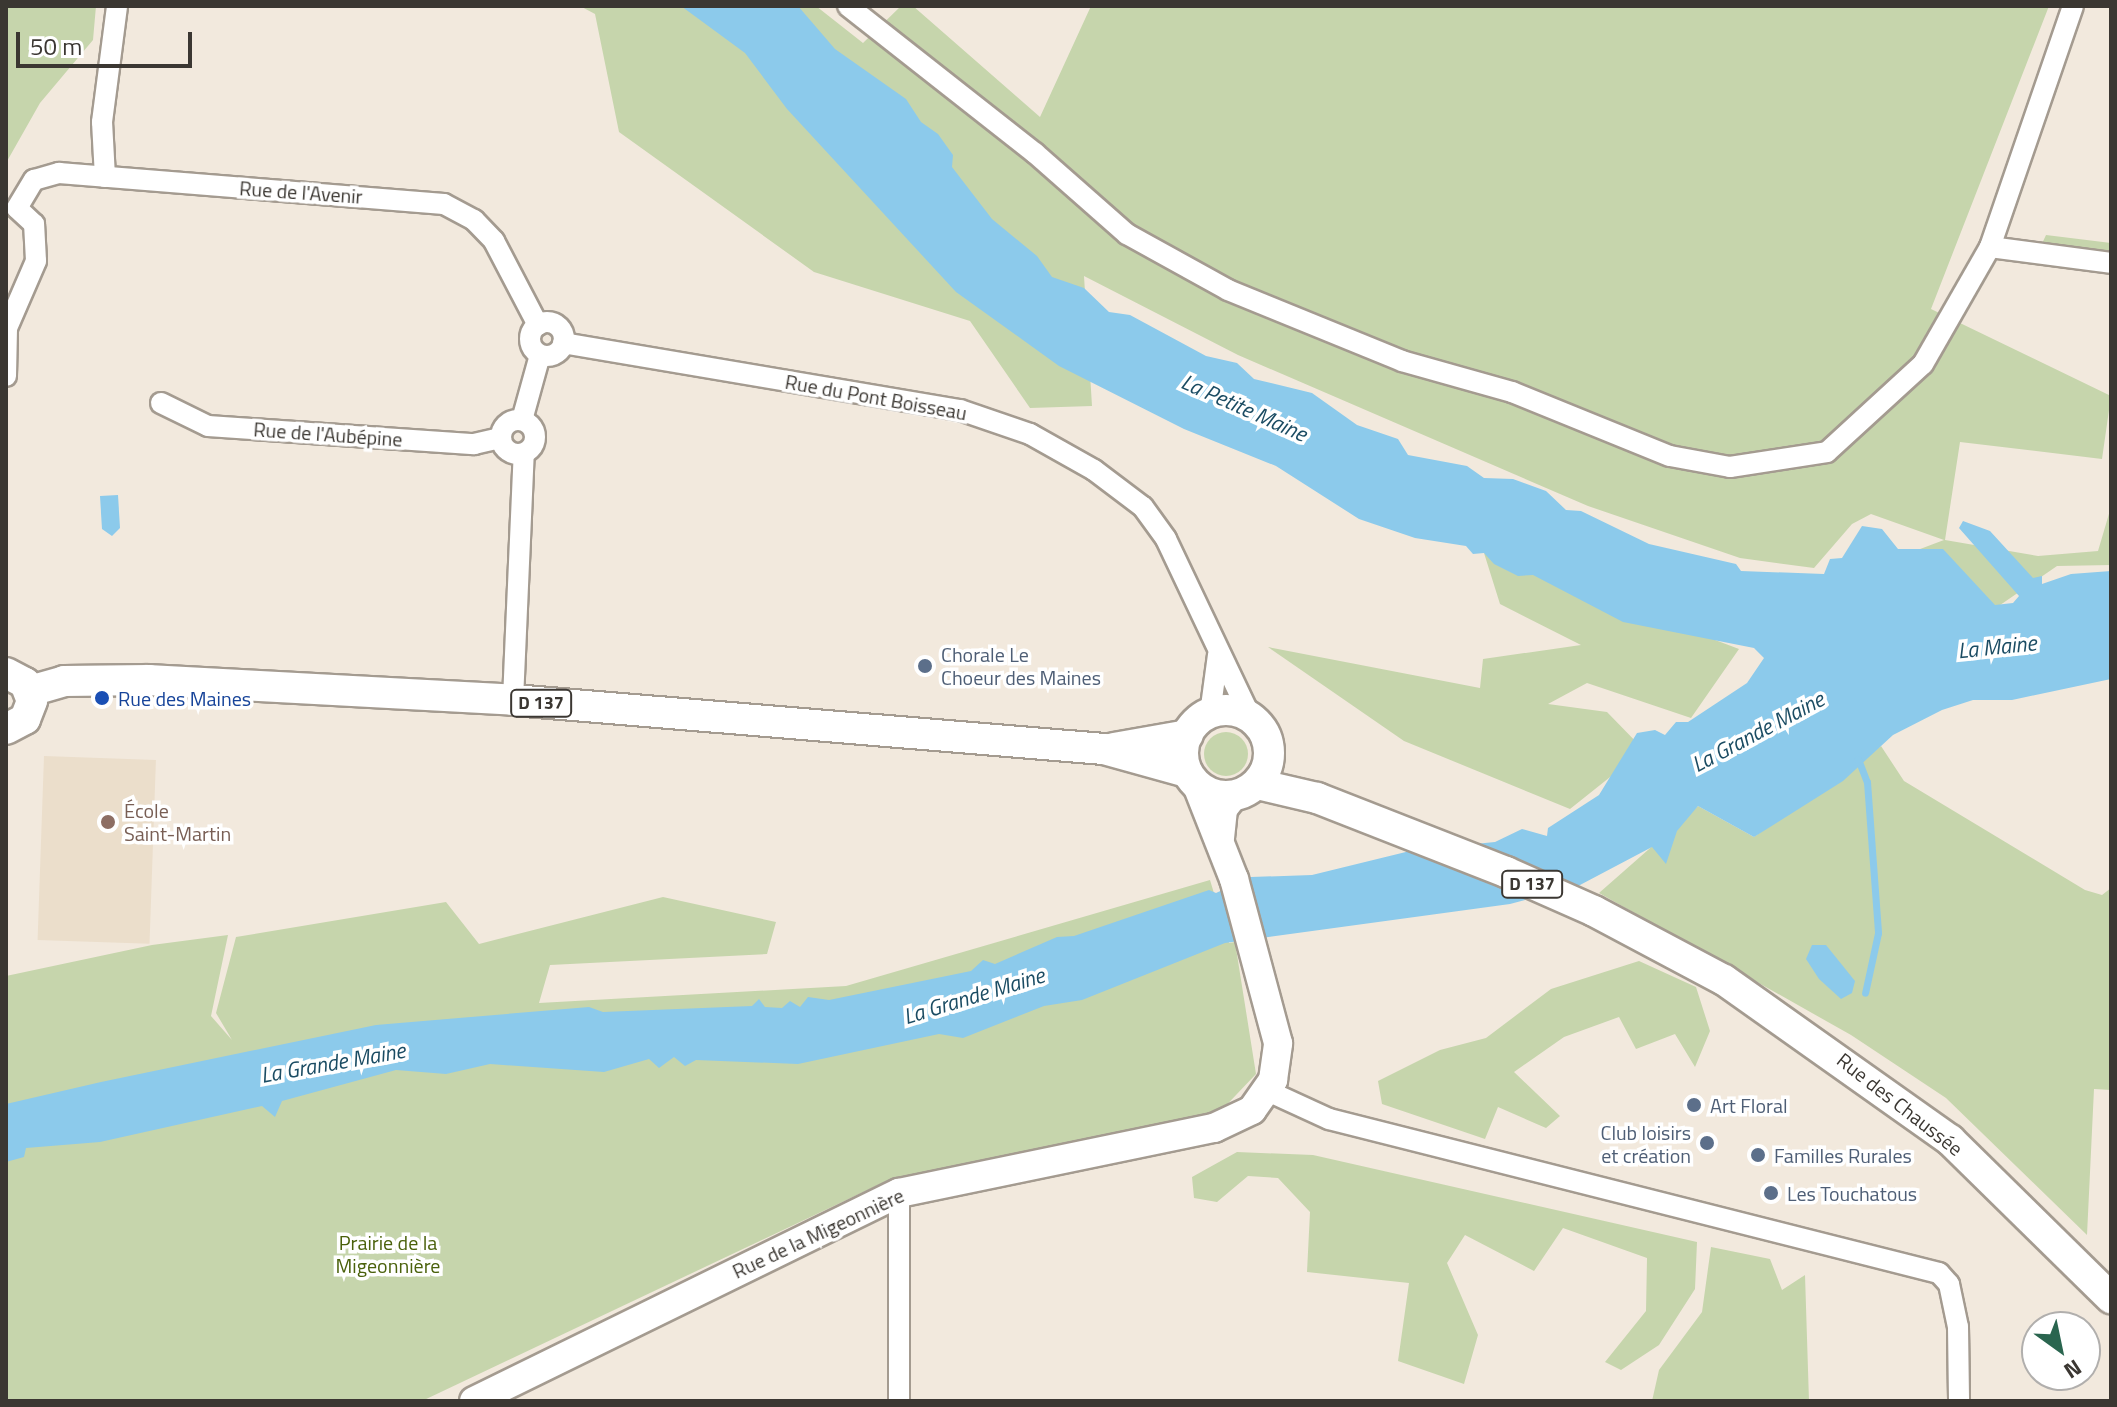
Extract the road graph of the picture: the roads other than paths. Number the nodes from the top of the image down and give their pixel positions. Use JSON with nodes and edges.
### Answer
{"nodes":[{"id":1,"x":117,"y":6,"type":"edge"},
{"id":2,"x":848,"y":6,"type":"edge"},
{"id":3,"x":2073,"y":6,"type":"edge"},
{"id":4,"x":105,"y":177,"type":"junction"},
{"id":5,"x":11,"y":208,"type":"edge"},
{"id":6,"x":1990,"y":247,"type":"junction"},
{"id":7,"x":2111,"y":263,"type":"edge"},
{"id":8,"x":538,"y":325,"type":"junction"},
{"id":9,"x":563,"y":343,"type":"junction"},
{"id":10,"x":540,"y":355,"type":"junction"},
{"id":11,"x":6,"y":376,"type":"edge"},
{"id":12,"x":161,"y":403,"type":"dead end"},
{"id":13,"x":522,"y":420,"type":"junction"},
{"id":14,"x":501,"y":438,"type":"junction"},
{"id":15,"x":524,"y":453,"type":"junction"},
{"id":16,"x":1218,"y":655,"type":"junction"},
{"id":17,"x":13,"y":674,"type":"edge"},
{"id":18,"x":513,"y":700,"type":"junction"},
{"id":19,"x":1210,"y":714,"type":"junction"},
{"id":20,"x":1251,"y":718,"type":"junction"},
{"id":21,"x":6,"y":729,"type":"edge"},
{"id":22,"x":1188,"y":735,"type":"junction"},
{"id":23,"x":1104,"y":749,"type":"junction"},
{"id":24,"x":1192,"y":779,"type":"junction"},
{"id":25,"x":1253,"y":779,"type":"junction"},
{"id":26,"x":1220,"y":839,"type":"junction"},
{"id":27,"x":1268,"y":1091,"type":"junction"},
{"id":28,"x":899,"y":1193,"type":"junction"},
{"id":29,"x":2111,"y":1298,"type":"edge"},
{"id":30,"x":474,"y":1401,"type":"edge"},
{"id":31,"x":899,"y":1401,"type":"edge"},
{"id":32,"x":1959,"y":1401,"type":"edge"}],
"edges":[{"from":1,"to":4,"type":"street"},
{"from":2,"to":6,"type":"street"},
{"from":3,"to":6,"type":"street"},
{"from":4,"to":5,"type":"street","name":"Rue de l'Avenir"},
{"from":4,"to":8,"type":"street","name":"Rue de l'Avenir"},
{"from":5,"to":11,"type":"street"},
{"from":6,"to":7,"type":"street"},
{"from":8,"to":9,"type":"street"},
{"from":8,"to":10,"type":"street"},
{"from":9,"to":10,"type":"street"},
{"from":9,"to":16,"type":"street","name":"Rue du Pont Boisseau"},
{"from":10,"to":13,"type":"street"},
{"from":12,"to":14,"type":"street","name":"Rue de l'Aubépine"},
{"from":13,"to":14,"type":"street"},
{"from":13,"to":15,"type":"street"},
{"from":14,"to":15,"type":"street"},
{"from":15,"to":18,"type":"street"},
{"from":16,"to":19,"type":"street"},
{"from":16,"to":20,"type":"street","name":"Rue du Pont Boisseau"},
{"from":17,"to":18,"type":"main road","number":"D 137"},
{"from":17,"to":21,"type":"main road"},
{"from":18,"to":23,"type":"main road","number":"D 137"},
{"from":19,"to":20,"type":"main road"},
{"from":19,"to":22,"type":"main road"},
{"from":20,"to":25,"type":"main road"},
{"from":22,"to":23,"type":"main road","number":"D 137"},
{"from":22,"to":24,"type":"main road"},
{"from":23,"to":24,"type":"main road","number":"D 137"},
{"from":24,"to":25,"type":"main road"},
{"from":24,"to":26,"type":"street"},
{"from":25,"to":26,"type":"street"},
{"from":25,"to":29,"type":"main road","name":"Rue des Chaussée","number":"D 137"},
{"from":26,"to":27,"type":"street"},
{"from":27,"to":28,"type":"street","name":"Rue de la Migeonnière"},
{"from":27,"to":32,"type":"street"},
{"from":28,"to":30,"type":"street","name":"Rue de la Migeonnière"},
{"from":28,"to":31,"type":"street"}]}
